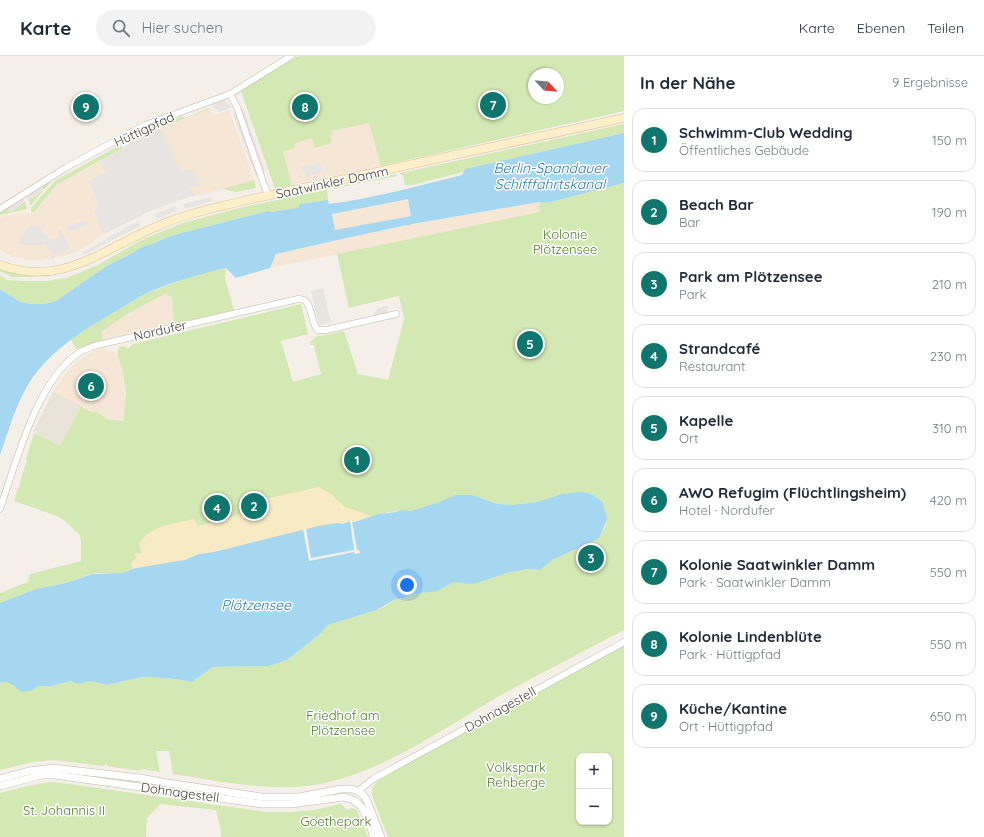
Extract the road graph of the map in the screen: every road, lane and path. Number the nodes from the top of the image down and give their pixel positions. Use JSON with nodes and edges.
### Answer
{"nodes":[{"id":1,"x":291,"y":56,"type":"edge"},
{"id":2,"x":230,"y":94,"type":"junction"},
{"id":3,"x":624,"y":118,"type":"edge"},
{"id":4,"x":268,"y":196,"type":"junction"},
{"id":5,"x":0,"y":209,"type":"edge"},
{"id":6,"x":0,"y":261,"type":"edge"},
{"id":7,"x":0,"y":265,"type":"edge"},
{"id":8,"x":49,"y":272,"type":"junction"},
{"id":9,"x":396,"y":314,"type":"dead end"},
{"id":10,"x":0,"y":509,"type":"edge"},
{"id":11,"x":624,"y":642,"type":"edge"},
{"id":12,"x":0,"y":779,"type":"edge"},
{"id":13,"x":0,"y":786,"type":"edge"},
{"id":14,"x":358,"y":791,"type":"junction"},
{"id":15,"x":352,"y":798,"type":"junction"},
{"id":16,"x":374,"y":837,"type":"edge"},
{"id":17,"x":381,"y":837,"type":"edge"}],
"edges":[{"from":1,"to":2,"type":"street","name":"Hüttigpfad"},
{"from":2,"to":4,"type":"street"},
{"from":2,"to":5,"type":"street","name":"Hüttigpfad"},
{"from":3,"to":4,"type":"main road","name":"Saatwinkler Damm"},
{"from":4,"to":8,"type":"main road","name":"Saatwinkler Damm"},
{"from":6,"to":8,"type":"main road","name":"Saatwinkler Damm"},
{"from":7,"to":8,"type":"main road","name":"Saatwinkler Damm"},
{"from":9,"to":10,"type":"street","name":"Nordufer"},
{"from":11,"to":14,"type":"street","name":"Dohnagestell"},
{"from":12,"to":14,"type":"street","name":"Dohnagestell"},
{"from":13,"to":15,"type":"street","name":"Dohnagestell"},
{"from":14,"to":15,"type":"street","name":"Dohnagestell"},
{"from":14,"to":17,"type":"street"},
{"from":15,"to":16,"type":"street"}]}
